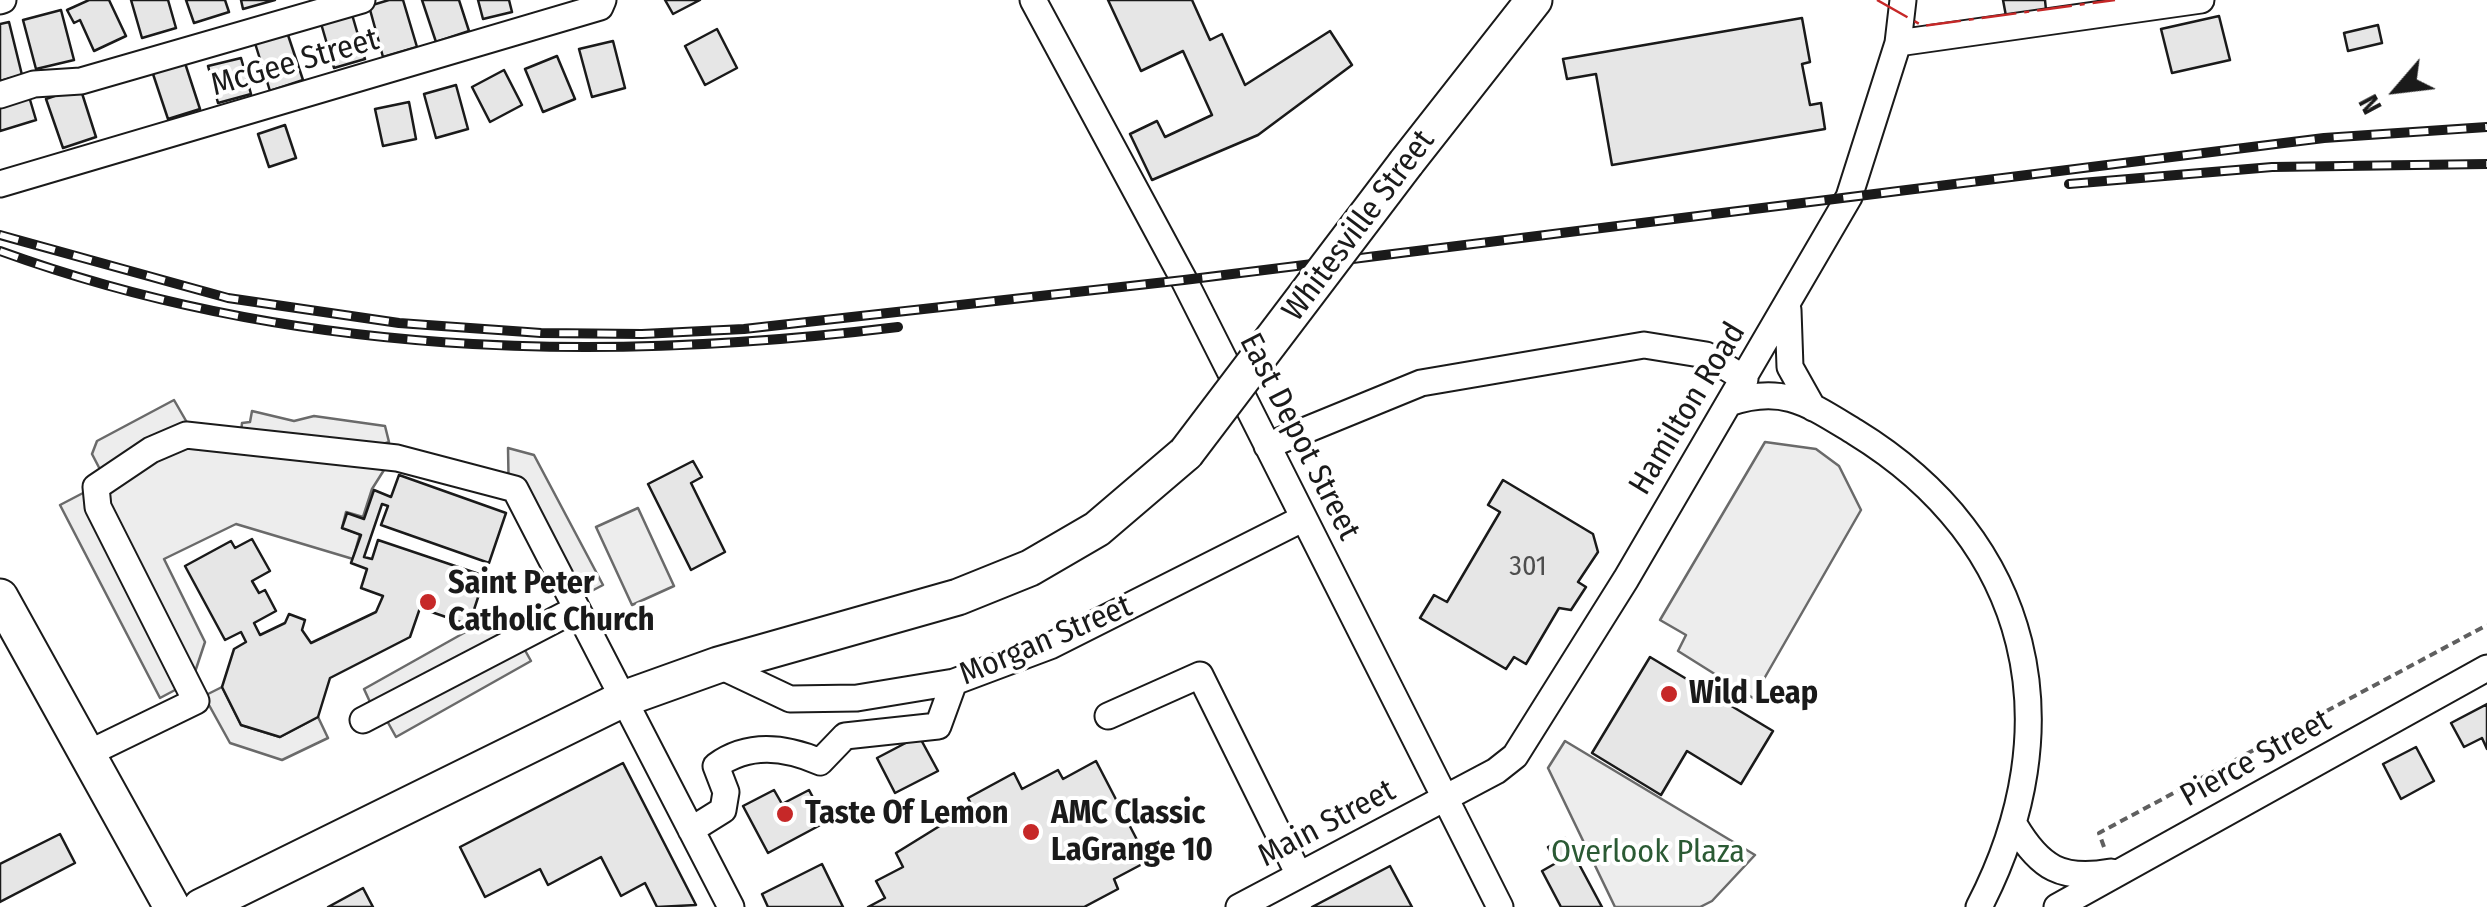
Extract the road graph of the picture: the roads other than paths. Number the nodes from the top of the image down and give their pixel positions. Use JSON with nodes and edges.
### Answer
{"nodes":[{"id":1,"x":362,"y":0,"type":"edge"},
{"id":2,"x":603,"y":0,"type":"edge"},
{"id":3,"x":1033,"y":0,"type":"edge"},
{"id":4,"x":1534,"y":0,"type":"edge"},
{"id":5,"x":1903,"y":0,"type":"edge"},
{"id":6,"x":2200,"y":0,"type":"edge"},
{"id":7,"x":1898,"y":43,"type":"junction"},
{"id":8,"x":0,"y":95,"type":"edge"},
{"id":9,"x":0,"y":184,"type":"edge"},
{"id":10,"x":1790,"y":300,"type":"junction"},
{"id":11,"x":1746,"y":379,"type":"junction"},
{"id":12,"x":1729,"y":404,"type":"junction"},
{"id":13,"x":1814,"y":408,"type":"junction"},
{"id":14,"x":1268,"y":446,"type":"junction"},
{"id":15,"x":1304,"y":518,"type":"junction"},
{"id":16,"x":0,"y":598,"type":"edge"},
{"id":17,"x":576,"y":609,"type":"junction"},
{"id":18,"x":718,"y":666,"type":"junction"},
{"id":19,"x":2487,"y":668,"type":"edge"},
{"id":20,"x":954,"y":682,"type":"junction"},
{"id":21,"x":622,"y":699,"type":"junction"},
{"id":22,"x":1108,"y":716,"type":"dead end"},
{"id":23,"x":363,"y":720,"type":"dead end"},
{"id":24,"x":87,"y":754,"type":"junction"},
{"id":25,"x":1445,"y":798,"type":"junction"},
{"id":26,"x":2016,"y":826,"type":"junction"},
{"id":27,"x":691,"y":830,"type":"junction"},
{"id":28,"x":2122,"y":870,"type":"junction"},
{"id":29,"x":1299,"y":875,"type":"junction"},
{"id":30,"x":172,"y":907,"type":"edge"},
{"id":31,"x":201,"y":907,"type":"edge"},
{"id":32,"x":731,"y":907,"type":"edge"},
{"id":33,"x":1239,"y":907,"type":"edge"},
{"id":34,"x":1500,"y":907,"type":"edge"},
{"id":35,"x":1979,"y":907,"type":"edge"},
{"id":36,"x":2058,"y":907,"type":"edge"}],
"edges":[{"from":1,"to":8,"type":"street","name":"McGee Street"},
{"from":2,"to":9,"type":"street","name":"McGee Street"},
{"from":3,"to":14,"type":"street","name":"East Depot Street"},
{"from":4,"to":18,"type":"highway","name":"Whitesville Street","bridge":true},
{"from":5,"to":7,"type":"street","name":"Hamilton Road"},
{"from":6,"to":7,"type":"street"},
{"from":7,"to":10,"type":"street","name":"Hamilton Road"},
{"from":10,"to":11,"type":"street","name":"Hamilton Road"},
{"from":10,"to":13,"type":"street"},
{"from":11,"to":12,"type":"street","name":"Hamilton Road"},
{"from":11,"to":14,"type":"street"},
{"from":12,"to":13,"type":"street"},
{"from":12,"to":25,"type":"street","name":"Hamilton Road"},
{"from":13,"to":26,"type":"street"},
{"from":14,"to":15,"type":"street","name":"East Depot Street"},
{"from":15,"to":20,"type":"street","name":"Morgan Street"},
{"from":15,"to":25,"type":"street","name":"East Depot Street"},
{"from":16,"to":24,"type":"highway"},
{"from":17,"to":21,"type":"street"},
{"from":17,"to":23,"type":"street"},
{"from":17,"to":24,"type":"street"},
{"from":18,"to":20,"type":"street","name":"Morgan Street"},
{"from":18,"to":21,"type":"highway"},
{"from":19,"to":28,"type":"street","name":"Pierce Street"},
{"from":20,"to":27,"type":"street"},
{"from":21,"to":27,"type":"street"},
{"from":21,"to":31,"type":"highway"},
{"from":22,"to":29,"type":"street"},
{"from":24,"to":30,"type":"highway"},
{"from":25,"to":29,"type":"street","name":"Main Street"},
{"from":25,"to":34,"type":"street","name":"East Depot Street"},
{"from":26,"to":28,"type":"street"},
{"from":26,"to":35,"type":"street"},
{"from":27,"to":32,"type":"street"},
{"from":28,"to":36,"type":"street","name":"Pierce Street"},
{"from":29,"to":33,"type":"street","name":"Main Street"}]}
